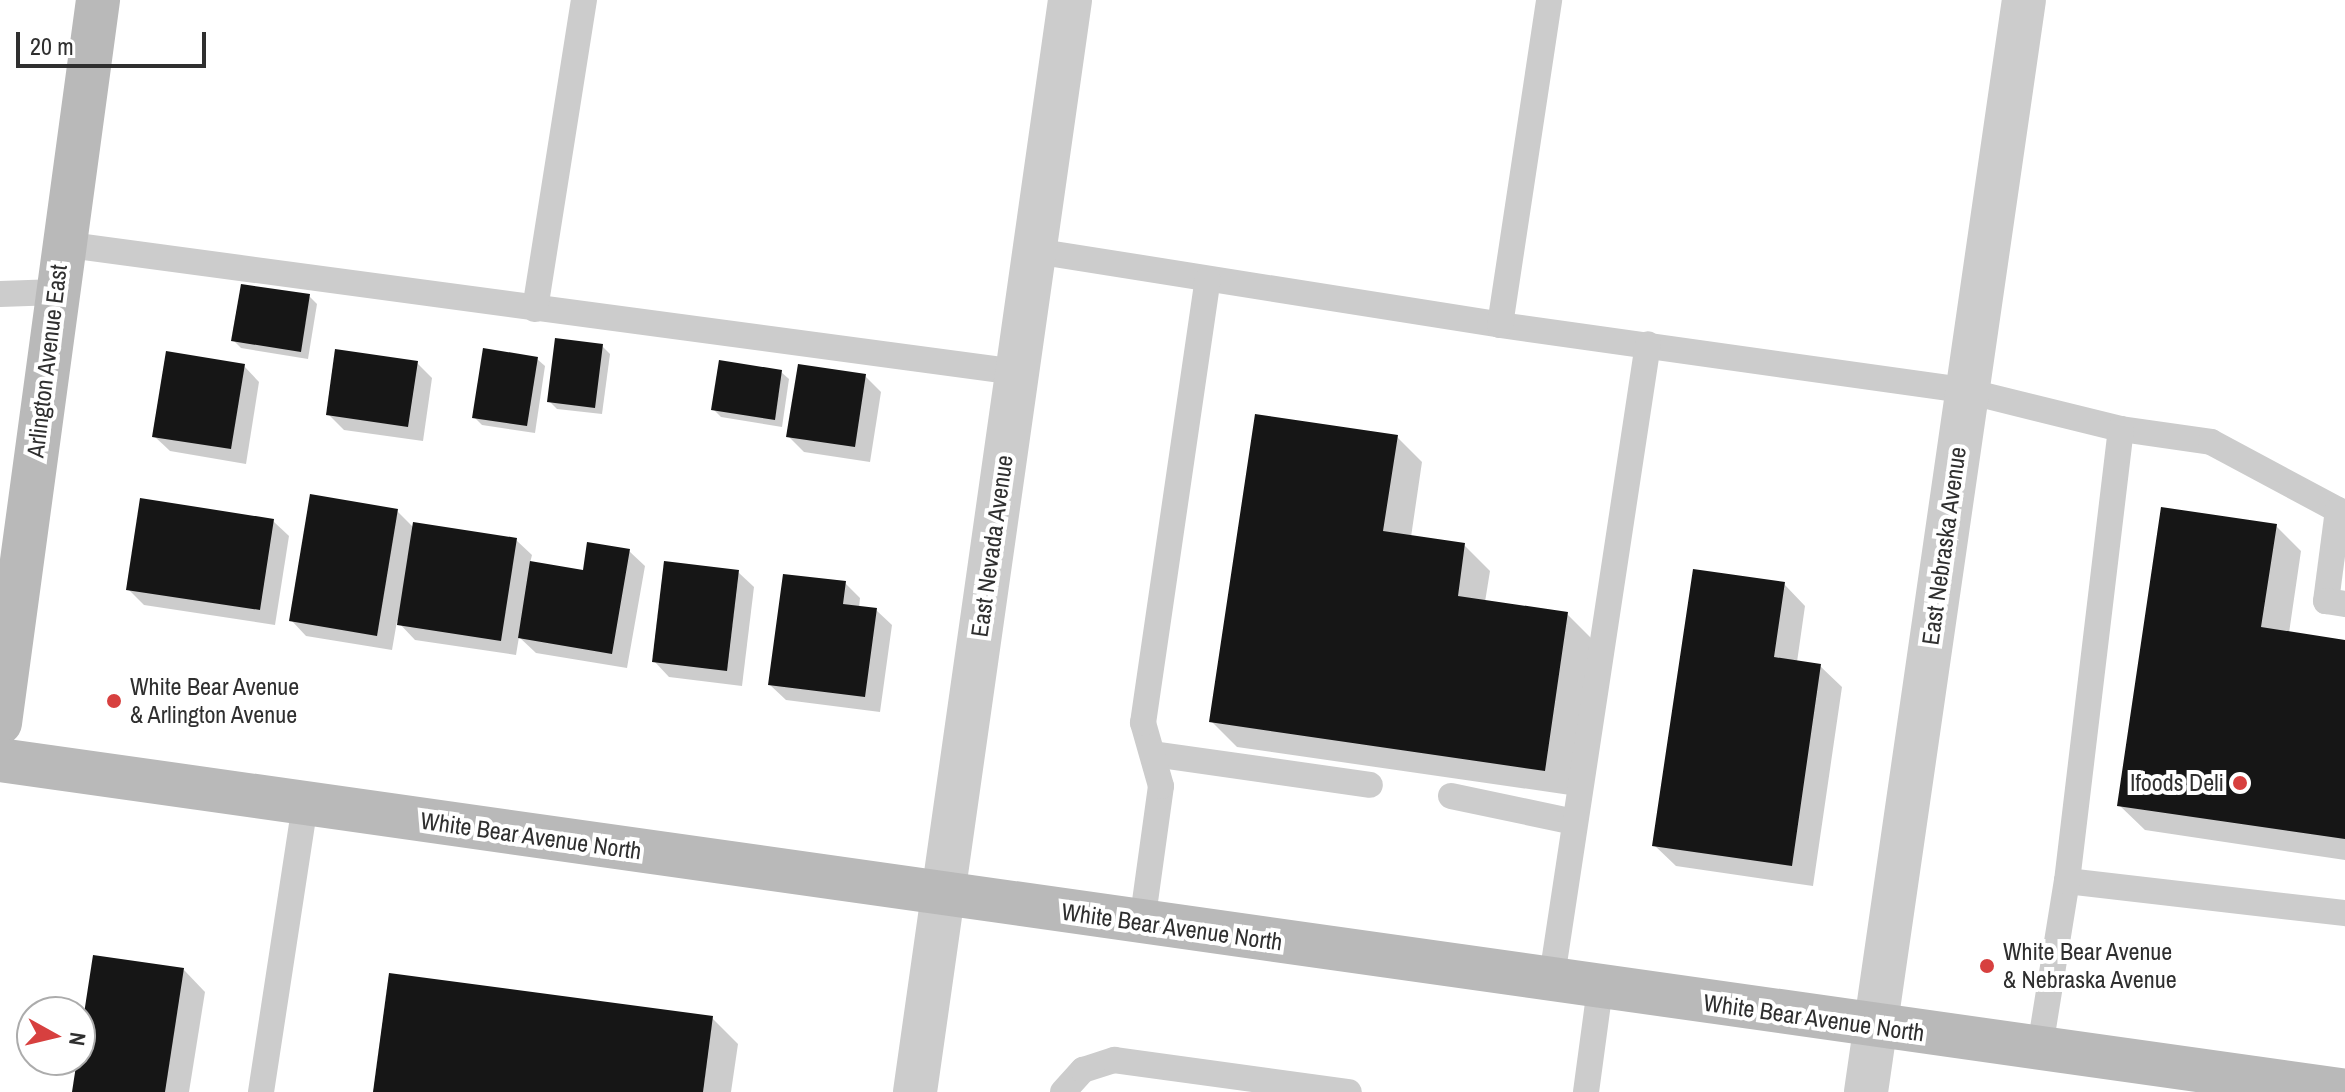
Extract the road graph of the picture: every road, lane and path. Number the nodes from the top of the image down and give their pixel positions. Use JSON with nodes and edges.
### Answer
{"nodes":[{"id":1,"x":98,"y":0,"type":"edge"},
{"id":2,"x":584,"y":0,"type":"edge"},
{"id":3,"x":1070,"y":0,"type":"edge"},
{"id":4,"x":1549,"y":0,"type":"edge"},
{"id":5,"x":2024,"y":0,"type":"edge"},
{"id":6,"x":62,"y":244,"type":"junction"},
{"id":7,"x":1035,"y":251,"type":"junction"},
{"id":8,"x":1208,"y":280,"type":"junction"},
{"id":9,"x":57,"y":292,"type":"junction"},
{"id":10,"x":0,"y":294,"type":"edge"},
{"id":11,"x":535,"y":309,"type":"junction"},
{"id":12,"x":1500,"y":325,"type":"junction"},
{"id":13,"x":1648,"y":344,"type":"junction"},
{"id":14,"x":1016,"y":372,"type":"junction"},
{"id":15,"x":1967,"y":391,"type":"junction"},
{"id":16,"x":2121,"y":429,"type":"junction"},
{"id":17,"x":2345,"y":604,"type":"edge"},
{"id":18,"x":0,"y":723,"type":"edge"},
{"id":19,"x":1153,"y":754,"type":"junction"},
{"id":20,"x":0,"y":760,"type":"edge"},
{"id":21,"x":1370,"y":785,"type":"dead end"},
{"id":22,"x":1451,"y":796,"type":"dead end"},
{"id":23,"x":305,"y":804,"type":"junction"},
{"id":24,"x":1574,"y":822,"type":"junction"},
{"id":25,"x":2067,"y":881,"type":"junction"},
{"id":26,"x":942,"y":894,"type":"junction"},
{"id":27,"x":2345,"y":913,"type":"edge"},
{"id":28,"x":1142,"y":923,"type":"junction"},
{"id":29,"x":1551,"y":983,"type":"junction"},
{"id":30,"x":1600,"y":989,"type":"junction"},
{"id":31,"x":1875,"y":1026,"type":"junction"},
{"id":32,"x":2040,"y":1047,"type":"junction"},
{"id":33,"x":2345,"y":1091,"type":"edge"},
{"id":34,"x":261,"y":1092,"type":"edge"},
{"id":35,"x":915,"y":1092,"type":"edge"},
{"id":36,"x":1063,"y":1092,"type":"edge"},
{"id":37,"x":1349,"y":1092,"type":"edge"},
{"id":38,"x":1586,"y":1092,"type":"edge"},
{"id":39,"x":1866,"y":1092,"type":"edge"}],
"edges":[{"from":1,"to":6,"type":"main road","name":"Arlington Avenue East"},
{"from":2,"to":11,"type":"lane"},
{"from":3,"to":7,"type":"street","name":"East Nevada Avenue"},
{"from":4,"to":12,"type":"lane"},
{"from":5,"to":15,"type":"street","name":"East Nebraska Avenue"},
{"from":6,"to":9,"type":"main road","name":"Arlington Avenue East"},
{"from":6,"to":11,"type":"lane"},
{"from":7,"to":8,"type":"lane"},
{"from":7,"to":14,"type":"street","name":"East Nevada Avenue"},
{"from":8,"to":12,"type":"lane"},
{"from":8,"to":19,"type":"lane"},
{"from":9,"to":10,"type":"lane"},
{"from":9,"to":18,"type":"main road","name":"Arlington Avenue East"},
{"from":11,"to":14,"type":"lane"},
{"from":12,"to":13,"type":"lane"},
{"from":13,"to":15,"type":"lane"},
{"from":13,"to":24,"type":"lane"},
{"from":14,"to":26,"type":"street","name":"East Nevada Avenue"},
{"from":15,"to":16,"type":"lane"},
{"from":15,"to":31,"type":"street","name":"East Nebraska Avenue"},
{"from":16,"to":17,"type":"lane"},
{"from":16,"to":25,"type":"lane"},
{"from":19,"to":21,"type":"lane"},
{"from":19,"to":28,"type":"lane"},
{"from":20,"to":23,"type":"main road","name":"White Bear Avenue North"},
{"from":22,"to":24,"type":"lane"},
{"from":23,"to":26,"type":"main road","name":"White Bear Avenue North"},
{"from":23,"to":34,"type":"lane"},
{"from":24,"to":29,"type":"lane"},
{"from":25,"to":27,"type":"lane"},
{"from":25,"to":32,"type":"lane"},
{"from":26,"to":28,"type":"main road","name":"White Bear Avenue North"},
{"from":26,"to":35,"type":"street","name":"East Nevada Avenue"},
{"from":28,"to":29,"type":"main road","name":"White Bear Avenue North"},
{"from":29,"to":30,"type":"main road","name":"White Bear Avenue North"},
{"from":30,"to":31,"type":"main road","name":"White Bear Avenue North"},
{"from":30,"to":38,"type":"lane"},
{"from":31,"to":32,"type":"main road","name":"White Bear Avenue North"},
{"from":31,"to":39,"type":"street","name":"East Nebraska Avenue"},
{"from":32,"to":33,"type":"main road","name":"White Bear Avenue North"},
{"from":36,"to":37,"type":"lane"}]}
